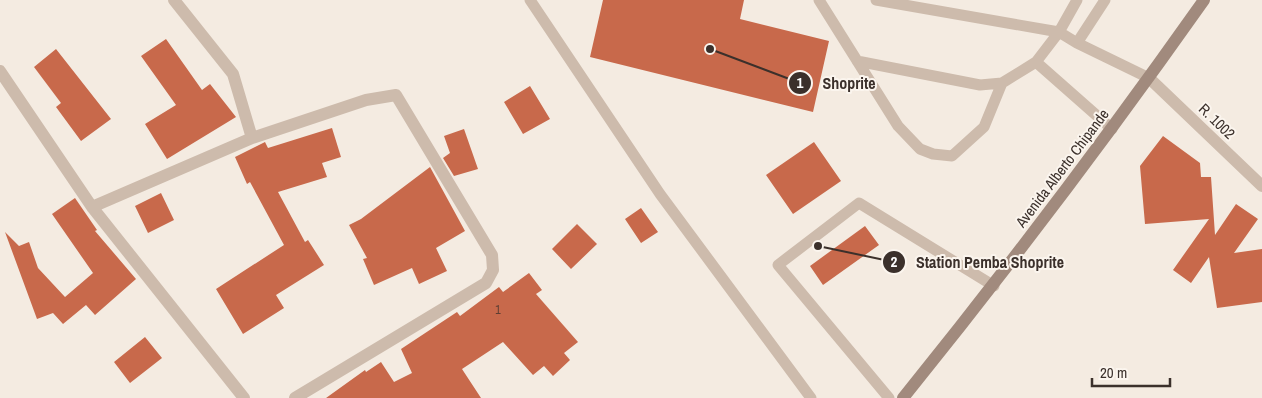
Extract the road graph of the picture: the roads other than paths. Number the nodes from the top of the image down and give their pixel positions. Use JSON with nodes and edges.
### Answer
{"nodes":[{"id":1,"x":174,"y":0,"type":"edge"},
{"id":2,"x":530,"y":0,"type":"edge"},
{"id":3,"x":819,"y":0,"type":"edge"},
{"id":4,"x":876,"y":0,"type":"edge"},
{"id":5,"x":1077,"y":0,"type":"edge"},
{"id":6,"x":1105,"y":0,"type":"edge"},
{"id":7,"x":1204,"y":0,"type":"edge"},
{"id":8,"x":1059,"y":32,"type":"junction"},
{"id":9,"x":1077,"y":43,"type":"junction"},
{"id":10,"x":857,"y":62,"type":"junction"},
{"id":11,"x":1036,"y":62,"type":"junction"},
{"id":12,"x":0,"y":71,"type":"edge"},
{"id":13,"x":1149,"y":78,"type":"junction"},
{"id":14,"x":1002,"y":83,"type":"junction"},
{"id":15,"x":1112,"y":128,"type":"junction"},
{"id":16,"x":252,"y":138,"type":"junction"},
{"id":17,"x":1262,"y":186,"type":"edge"},
{"id":18,"x":92,"y":206,"type":"junction"},
{"id":19,"x":994,"y":286,"type":"junction"},
{"id":20,"x":244,"y":398,"type":"edge"},
{"id":21,"x":295,"y":398,"type":"edge"},
{"id":22,"x":811,"y":398,"type":"edge"},
{"id":23,"x":888,"y":398,"type":"edge"},
{"id":24,"x":903,"y":398,"type":"edge"}],
"edges":[{"from":1,"to":16,"type":"street"},
{"from":2,"to":22,"type":"lane"},
{"from":3,"to":10,"type":"lane"},
{"from":4,"to":8,"type":"lane"},
{"from":5,"to":8,"type":"lane"},
{"from":6,"to":9,"type":"lane"},
{"from":7,"to":13,"type":"main road","name":"Avenida Alberto Chipande"},
{"from":8,"to":9,"type":"lane"},
{"from":8,"to":11,"type":"lane"},
{"from":9,"to":13,"type":"lane"},
{"from":10,"to":14,"type":"lane"},
{"from":10,"to":14,"type":"lane"},
{"from":11,"to":14,"type":"lane"},
{"from":11,"to":15,"type":"lane"},
{"from":12,"to":18,"type":"street"},
{"from":13,"to":15,"type":"main road","name":"Avenida Alberto Chipande"},
{"from":13,"to":17,"type":"street","name":"R. 1002"},
{"from":15,"to":19,"type":"main road","name":"Avenida Alberto Chipande"},
{"from":16,"to":18,"type":"street"},
{"from":16,"to":21,"type":"street"},
{"from":18,"to":20,"type":"street"},
{"from":19,"to":23,"type":"lane"},
{"from":19,"to":24,"type":"main road","name":"Avenida Alberto Chipande"}]}
